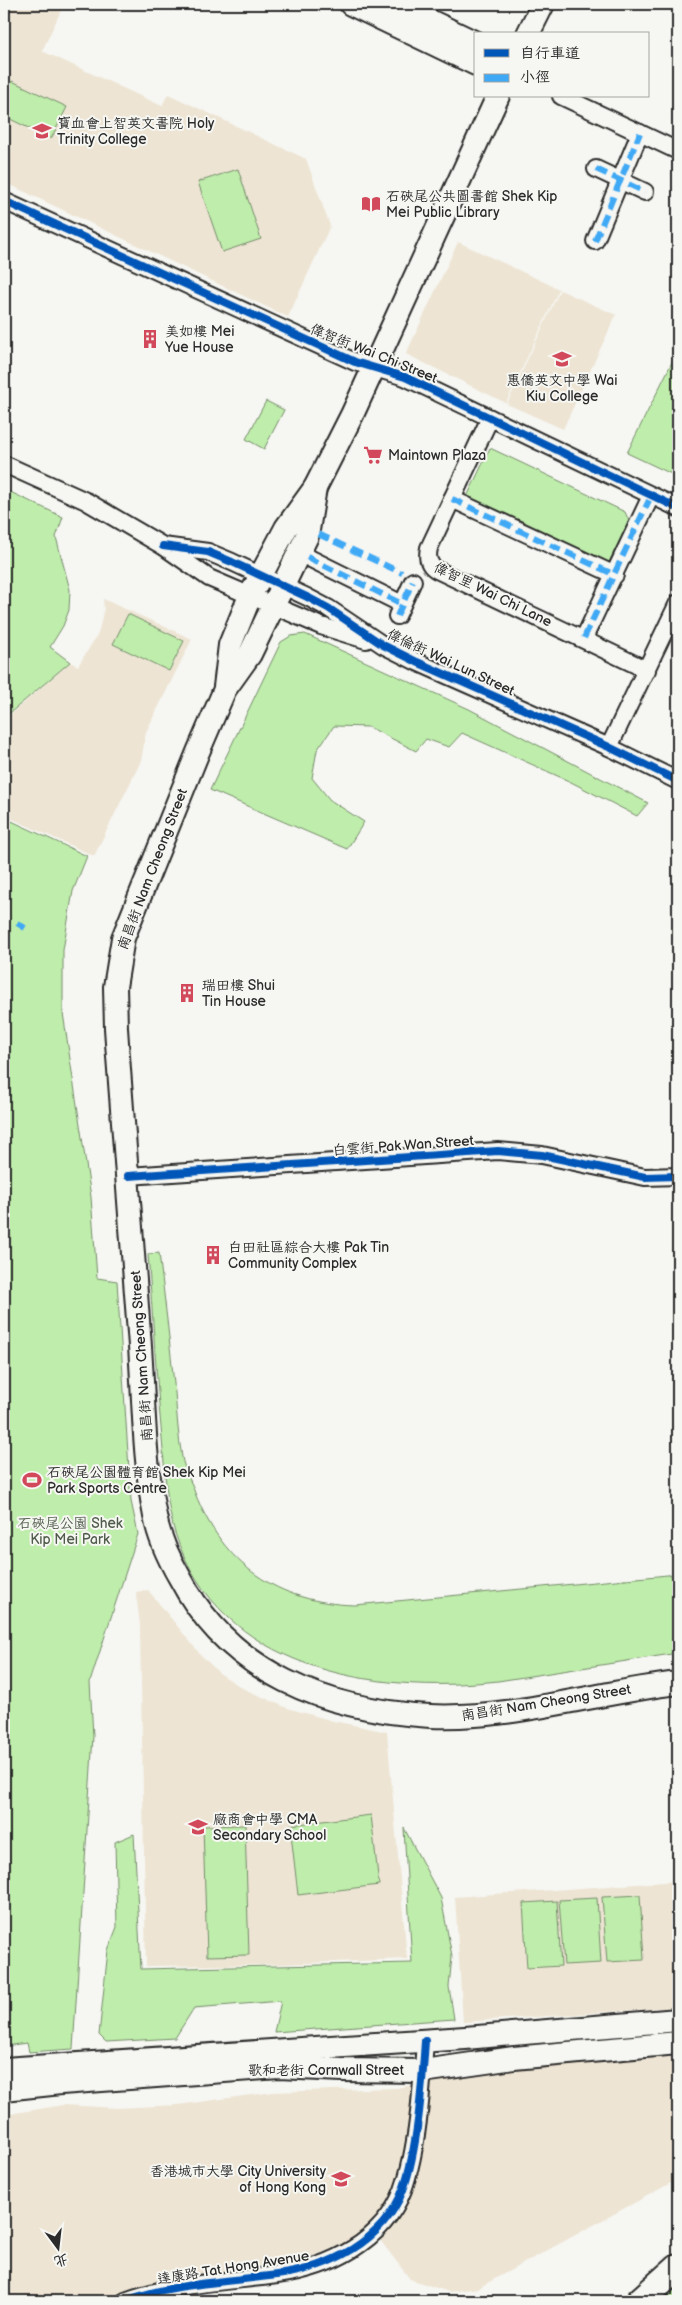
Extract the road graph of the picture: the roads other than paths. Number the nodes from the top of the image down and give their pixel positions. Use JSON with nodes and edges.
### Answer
{"nodes":[{"id":1,"x":350,"y":4,"type":"edge"},
{"id":2,"x":394,"y":4,"type":"edge"},
{"id":3,"x":543,"y":4,"type":"edge"},
{"id":4,"x":529,"y":32,"type":"edge"},
{"id":5,"x":474,"y":42,"type":"edge"},
{"id":6,"x":474,"y":63,"type":"edge"},
{"id":7,"x":497,"y":98,"type":"edge"},
{"id":8,"x":565,"y":98,"type":"edge"},
{"id":9,"x":640,"y":133,"type":"junction"},
{"id":10,"x":678,"y":151,"type":"edge"},
{"id":11,"x":596,"y":169,"type":"dead end"},
{"id":12,"x":620,"y":180,"type":"junction"},
{"id":13,"x":645,"y":192,"type":"dead end"},
{"id":14,"x":4,"y":201,"type":"edge"},
{"id":15,"x":594,"y":241,"type":"dead end"},
{"id":16,"x":375,"y":367,"type":"junction"},
{"id":17,"x":490,"y":418,"type":"junction"},
{"id":18,"x":4,"y":464,"type":"edge"},
{"id":19,"x":314,"y":488,"type":"junction"},
{"id":20,"x":651,"y":496,"type":"junction"},
{"id":21,"x":452,"y":499,"type":"junction"},
{"id":22,"x":678,"y":508,"type":"edge"},
{"id":23,"x":163,"y":546,"type":"junction"},
{"id":24,"x":307,"y":557,"type":"dead end"},
{"id":25,"x":615,"y":574,"type":"junction"},
{"id":26,"x":260,"y":576,"type":"junction"},
{"id":27,"x":413,"y":581,"type":"dead end"},
{"id":28,"x":250,"y":596,"type":"junction"},
{"id":29,"x":278,"y":596,"type":"junction"},
{"id":30,"x":678,"y":603,"type":"edge"},
{"id":31,"x":584,"y":638,"type":"junction"},
{"id":32,"x":647,"y":670,"type":"junction"},
{"id":33,"x":225,"y":689,"type":"junction"},
{"id":34,"x":609,"y":747,"type":"junction"},
{"id":35,"x":678,"y":781,"type":"edge"},
{"id":36,"x":128,"y":1176,"type":"junction"},
{"id":37,"x":678,"y":1176,"type":"edge"},
{"id":38,"x":678,"y":1683,"type":"edge"},
{"id":39,"x":678,"y":2020,"type":"edge"},
{"id":40,"x":426,"y":2041,"type":"junction"},
{"id":41,"x":678,"y":2043,"type":"edge"},
{"id":42,"x":4,"y":2069,"type":"edge"},
{"id":43,"x":423,"y":2071,"type":"junction"},
{"id":44,"x":4,"y":2089,"type":"edge"},
{"id":45,"x":678,"y":2266,"type":"edge"},
{"id":46,"x":125,"y":2301,"type":"edge"},
{"id":47,"x":640,"y":2301,"type":"edge"}],
"edges":[{"from":1,"to":6,"type":"main road"},
{"from":2,"to":5,"type":"main road"},
{"from":3,"to":4,"type":"main road"},
{"from":7,"to":16,"type":"main road","name":"南昌街 Nam Cheong Street"},
{"from":8,"to":9,"type":"street"},
{"from":9,"to":10,"type":"street"},
{"from":9,"to":12,"type":"street"},
{"from":11,"to":12,"type":"street"},
{"from":12,"to":13,"type":"street"},
{"from":12,"to":15,"type":"street"},
{"from":14,"to":16,"type":"street","name":"偉智街 Wai Chi Street"},
{"from":16,"to":17,"type":"street","name":"偉智街 Wai Chi Street"},
{"from":16,"to":19,"type":"main road","name":"南昌街 Nam Cheong Street"},
{"from":17,"to":20,"type":"street","name":"偉智街 Wai Chi Street"},
{"from":17,"to":21,"type":"street","name":"偉智里 Wai Chi Lane"},
{"from":18,"to":23,"type":"street","name":"偉倫街 Wai Lun Street"},
{"from":19,"to":26,"type":"main road","name":"南昌街 Nam Cheong Street"},
{"from":19,"to":29,"type":"main road","name":"南昌街 Nam Cheong Street"},
{"from":20,"to":22,"type":"street","name":"偉智街 Wai Chi Street"},
{"from":20,"to":25,"type":"street"},
{"from":21,"to":25,"type":"street"},
{"from":21,"to":31,"type":"street","name":"偉智里 Wai Chi Lane"},
{"from":23,"to":26,"type":"street","name":"偉倫街 Wai Lun Street"},
{"from":23,"to":28,"type":"street","name":"偉倫街 Wai Lun Street"},
{"from":24,"to":27,"type":"street"},
{"from":25,"to":31,"type":"street"},
{"from":26,"to":28,"type":"main road","name":"南昌街 Nam Cheong Street"},
{"from":26,"to":29,"type":"street","name":"偉倫街 Wai Lun Street"},
{"from":28,"to":29,"type":"street","name":"偉倫街 Wai Lun Street"},
{"from":28,"to":33,"type":"main road","name":"南昌街 Nam Cheong Street"},
{"from":29,"to":33,"type":"main road","name":"南昌街 Nam Cheong Street"},
{"from":29,"to":34,"type":"street","name":"偉倫街 Wai Lun Street"},
{"from":30,"to":32,"type":"street"},
{"from":31,"to":32,"type":"street","name":"偉智里 Wai Chi Lane"},
{"from":32,"to":34,"type":"street"},
{"from":33,"to":36,"type":"main road","name":"南昌街 Nam Cheong Street"},
{"from":34,"to":35,"type":"street"},
{"from":36,"to":37,"type":"street","name":"白雲街 Pak Wan Street"},
{"from":36,"to":38,"type":"main road","name":"南昌街 Nam Cheong Street"},
{"from":39,"to":40,"type":"main road","name":"歌和老街 Cornwall Street"},
{"from":40,"to":42,"type":"main road","name":"歌和老街 Cornwall Street"},
{"from":40,"to":43,"type":"street","name":"達康路 Tat Hong Avenue"},
{"from":41,"to":43,"type":"main road","name":"歌和老街 Cornwall Street"},
{"from":43,"to":44,"type":"main road","name":"歌和老街 Cornwall Street"},
{"from":43,"to":46,"type":"street","name":"達康路 Tat Hong Avenue"},
{"from":45,"to":47,"type":"main road"}]}
